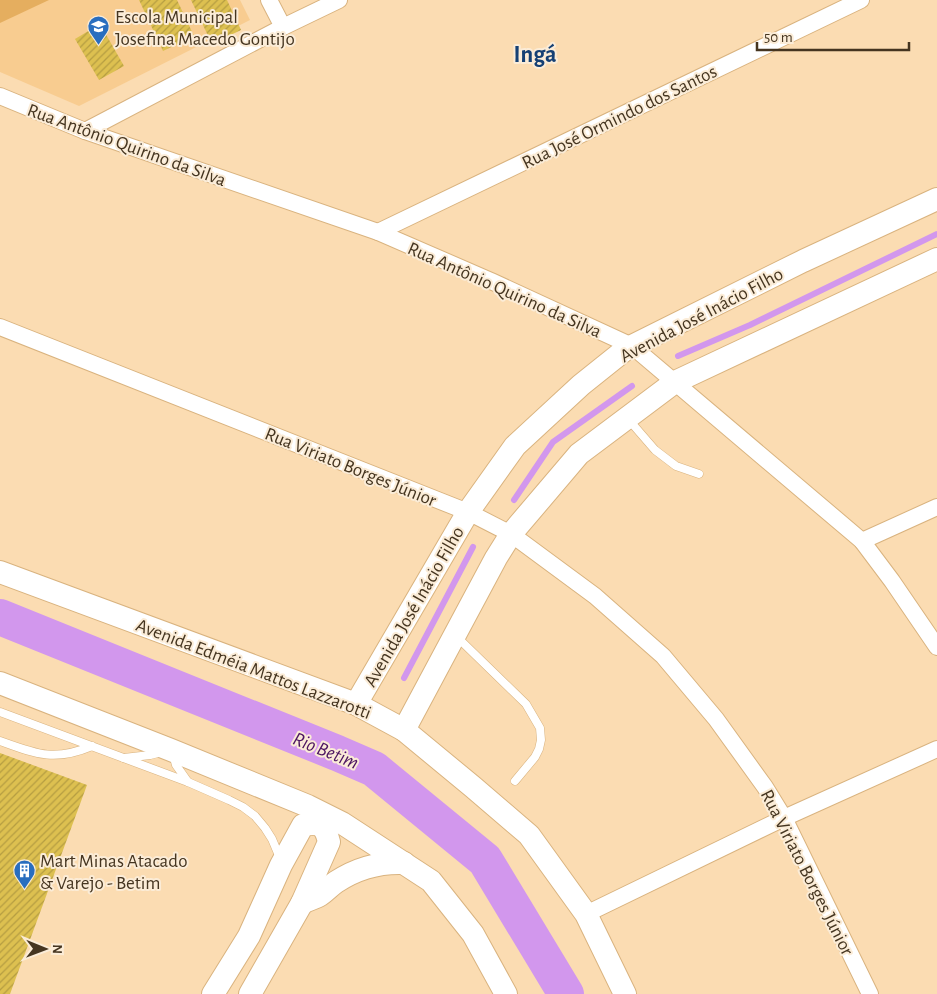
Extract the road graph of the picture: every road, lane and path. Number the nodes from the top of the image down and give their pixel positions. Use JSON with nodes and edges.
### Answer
{"nodes":[{"id":1,"x":269,"y":0,"type":"edge"},
{"id":2,"x":339,"y":0,"type":"edge"},
{"id":3,"x":861,"y":0,"type":"edge"},
{"id":4,"x":283,"y":27,"type":"junction"},
{"id":5,"x":0,"y":96,"type":"edge"},
{"id":6,"x":85,"y":131,"type":"junction"},
{"id":7,"x":937,"y":199,"type":"edge"},
{"id":8,"x":378,"y":232,"type":"junction"},
{"id":9,"x":937,"y":260,"type":"edge"},
{"id":10,"x":0,"y":327,"type":"edge"},
{"id":11,"x":632,"y":346,"type":"junction"},
{"id":12,"x":675,"y":382,"type":"junction"},
{"id":13,"x":628,"y":418,"type":"junction"},
{"id":14,"x":699,"y":474,"type":"dead end"},
{"id":15,"x":937,"y":506,"type":"edge"},
{"id":16,"x":468,"y":512,"type":"junction"},
{"id":17,"x":511,"y":534,"type":"junction"},
{"id":18,"x":862,"y":541,"type":"junction"},
{"id":19,"x":0,"y":572,"type":"edge"},
{"id":20,"x":455,"y":635,"type":"junction"},
{"id":21,"x":937,"y":648,"type":"edge"},
{"id":22,"x":0,"y":683,"type":"edge"},
{"id":23,"x":356,"y":704,"type":"junction"},
{"id":24,"x":0,"y":712,"type":"edge"},
{"id":25,"x":404,"y":730,"type":"junction"},
{"id":26,"x":0,"y":740,"type":"edge"},
{"id":27,"x":92,"y":746,"type":"junction"},
{"id":28,"x":937,"y":749,"type":"edge"},
{"id":29,"x":171,"y":750,"type":"junction"},
{"id":30,"x":122,"y":758,"type":"junction"},
{"id":31,"x":516,"y":781,"type":"dead end"},
{"id":32,"x":188,"y":782,"type":"junction"},
{"id":33,"x":784,"y":818,"type":"junction"},
{"id":34,"x":404,"y":863,"type":"junction"},
{"id":35,"x":281,"y":865,"type":"junction"},
{"id":36,"x":302,"y":902,"type":"junction"},
{"id":37,"x":586,"y":914,"type":"junction"},
{"id":38,"x":213,"y":994,"type":"edge"},
{"id":39,"x":250,"y":994,"type":"edge"},
{"id":40,"x":506,"y":994,"type":"edge"},
{"id":41,"x":625,"y":994,"type":"edge"},
{"id":42,"x":870,"y":994,"type":"edge"}],
"edges":[{"from":1,"to":4,"type":"street"},
{"from":2,"to":4,"type":"street"},
{"from":3,"to":8,"type":"street","name":"Rua José Ormindo dos Santos"},
{"from":4,"to":6,"type":"street"},
{"from":5,"to":6,"type":"street","name":"Rua Antônio Quirino da Silva"},
{"from":6,"to":8,"type":"street","name":"Rua Antônio Quirino da Silva"},
{"from":7,"to":11,"type":"street","name":"Avenida José Inácio Filho"},
{"from":8,"to":11,"type":"street","name":"Rua Antônio Quirino da Silva"},
{"from":9,"to":12,"type":"street"},
{"from":10,"to":16,"type":"street","name":"Rua Viriato Borges Júnior"},
{"from":11,"to":12,"type":"street","name":"Rua Antônio Quirino da Silva"},
{"from":11,"to":16,"type":"street","name":"Avenida José Inácio Filho"},
{"from":12,"to":13,"type":"street"},
{"from":12,"to":18,"type":"street","name":"Rua Antônio Quirino da Silva"},
{"from":13,"to":14,"type":"lane"},
{"from":13,"to":17,"type":"street"},
{"from":15,"to":18,"type":"street"},
{"from":16,"to":17,"type":"street","name":"Rua Viriato Borges Júnior"},
{"from":16,"to":23,"type":"street","name":"Avenida José Inácio Filho"},
{"from":17,"to":20,"type":"street"},
{"from":17,"to":33,"type":"street","name":"Rua Viriato Borges Júnior"},
{"from":18,"to":21,"type":"street","name":"Rua Antônio Quirino da Silva"},
{"from":19,"to":23,"type":"street","name":"Avenida Edméia Mattos Lazzarotti"},
{"from":20,"to":25,"type":"street"},
{"from":20,"to":31,"type":"lane"},
{"from":22,"to":29,"type":"street"},
{"from":23,"to":25,"type":"street","name":"Avenida Edméia Mattos Lazzarotti"},
{"from":24,"to":27,"type":"lane"},
{"from":25,"to":37,"type":"street","name":"Avenida Edméia Mattos Lazzarotti"},
{"from":26,"to":27,"type":"lane"},
{"from":27,"to":30,"type":"lane"},
{"from":28,"to":33,"type":"street"},
{"from":29,"to":30,"type":"lane"},
{"from":29,"to":32,"type":"lane"},
{"from":29,"to":34,"type":"street"},
{"from":30,"to":32,"type":"lane"},
{"from":32,"to":35,"type":"lane"},
{"from":33,"to":37,"type":"street"},
{"from":33,"to":42,"type":"street","name":"Rua Viriato Borges Júnior"},
{"from":34,"to":36,"type":"street"},
{"from":34,"to":40,"type":"street"},
{"from":35,"to":36,"type":"street"},
{"from":35,"to":38,"type":"street"},
{"from":36,"to":39,"type":"street"},
{"from":37,"to":41,"type":"street","name":"Avenida Edméia Mattos Lazzarotti"}]}
